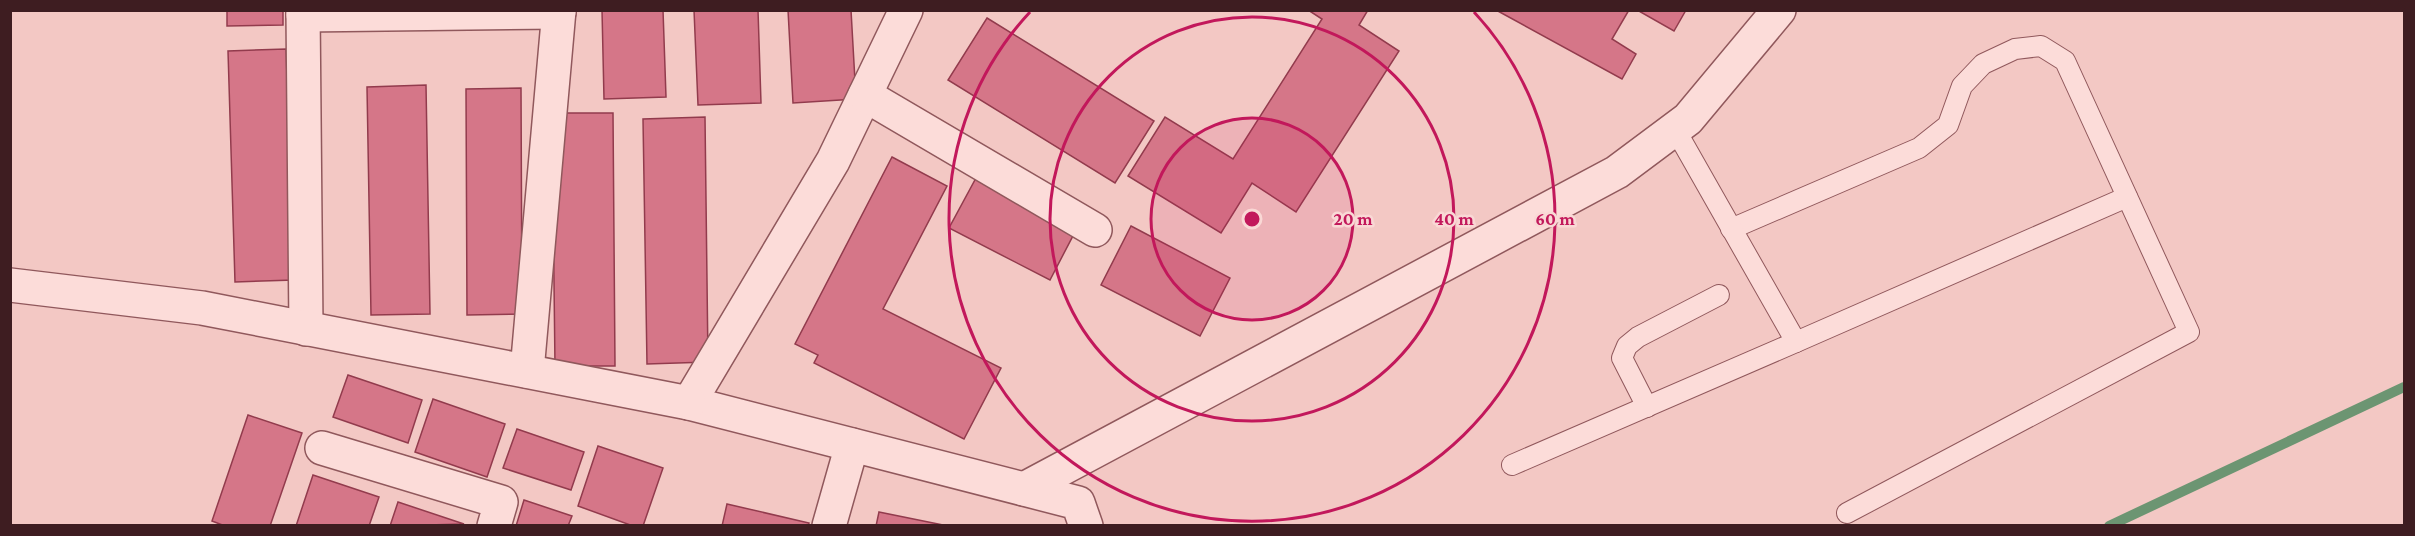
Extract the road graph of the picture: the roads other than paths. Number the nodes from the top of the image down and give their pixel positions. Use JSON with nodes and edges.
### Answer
{"nodes":[{"id":1,"x":906,"y":10,"type":"edge"},
{"id":2,"x":1779,"y":10,"type":"edge"},
{"id":3,"x":559,"y":11,"type":"edge"},
{"id":4,"x":303,"y":13,"type":"edge"},
{"id":5,"x":866,"y":95,"type":"junction"},
{"id":6,"x":1675,"y":129,"type":"junction"},
{"id":7,"x":2127,"y":197,"type":"junction"},
{"id":8,"x":1731,"y":229,"type":"junction"},
{"id":9,"x":1095,"y":230,"type":"dead end"},
{"id":10,"x":10,"y":285,"type":"edge"},
{"id":11,"x":1719,"y":295,"type":"dead end"},
{"id":12,"x":306,"y":329,"type":"junction"},
{"id":13,"x":1796,"y":342,"type":"junction"},
{"id":14,"x":526,"y":371,"type":"junction"},
{"id":15,"x":690,"y":403,"type":"junction"},
{"id":16,"x":1647,"y":407,"type":"junction"},
{"id":17,"x":852,"y":445,"type":"junction"},
{"id":18,"x":322,"y":448,"type":"dead end"},
{"id":19,"x":1512,"y":465,"type":"dead end"},
{"id":20,"x":1024,"y":489,"type":"junction"},
{"id":21,"x":1847,"y":513,"type":"dead end"},
{"id":22,"x":494,"y":525,"type":"edge"},
{"id":23,"x":829,"y":525,"type":"edge"},
{"id":24,"x":1086,"y":525,"type":"edge"}],
"edges":[{"from":1,"to":5,"type":"street"},
{"from":2,"to":6,"type":"street"},
{"from":3,"to":4,"type":"street"},
{"from":3,"to":14,"type":"street"},
{"from":4,"to":12,"type":"street"},
{"from":5,"to":9,"type":"street"},
{"from":5,"to":15,"type":"street"},
{"from":6,"to":8,"type":"lane"},
{"from":6,"to":20,"type":"street"},
{"from":7,"to":8,"type":"lane"},
{"from":7,"to":13,"type":"lane"},
{"from":7,"to":21,"type":"lane"},
{"from":8,"to":13,"type":"lane"},
{"from":10,"to":12,"type":"street"},
{"from":11,"to":16,"type":"lane"},
{"from":12,"to":14,"type":"street"},
{"from":13,"to":16,"type":"lane"},
{"from":14,"to":15,"type":"street"},
{"from":15,"to":17,"type":"street"},
{"from":16,"to":19,"type":"lane"},
{"from":17,"to":20,"type":"street"},
{"from":17,"to":23,"type":"street"},
{"from":18,"to":22,"type":"street"},
{"from":20,"to":24,"type":"street"}]}
